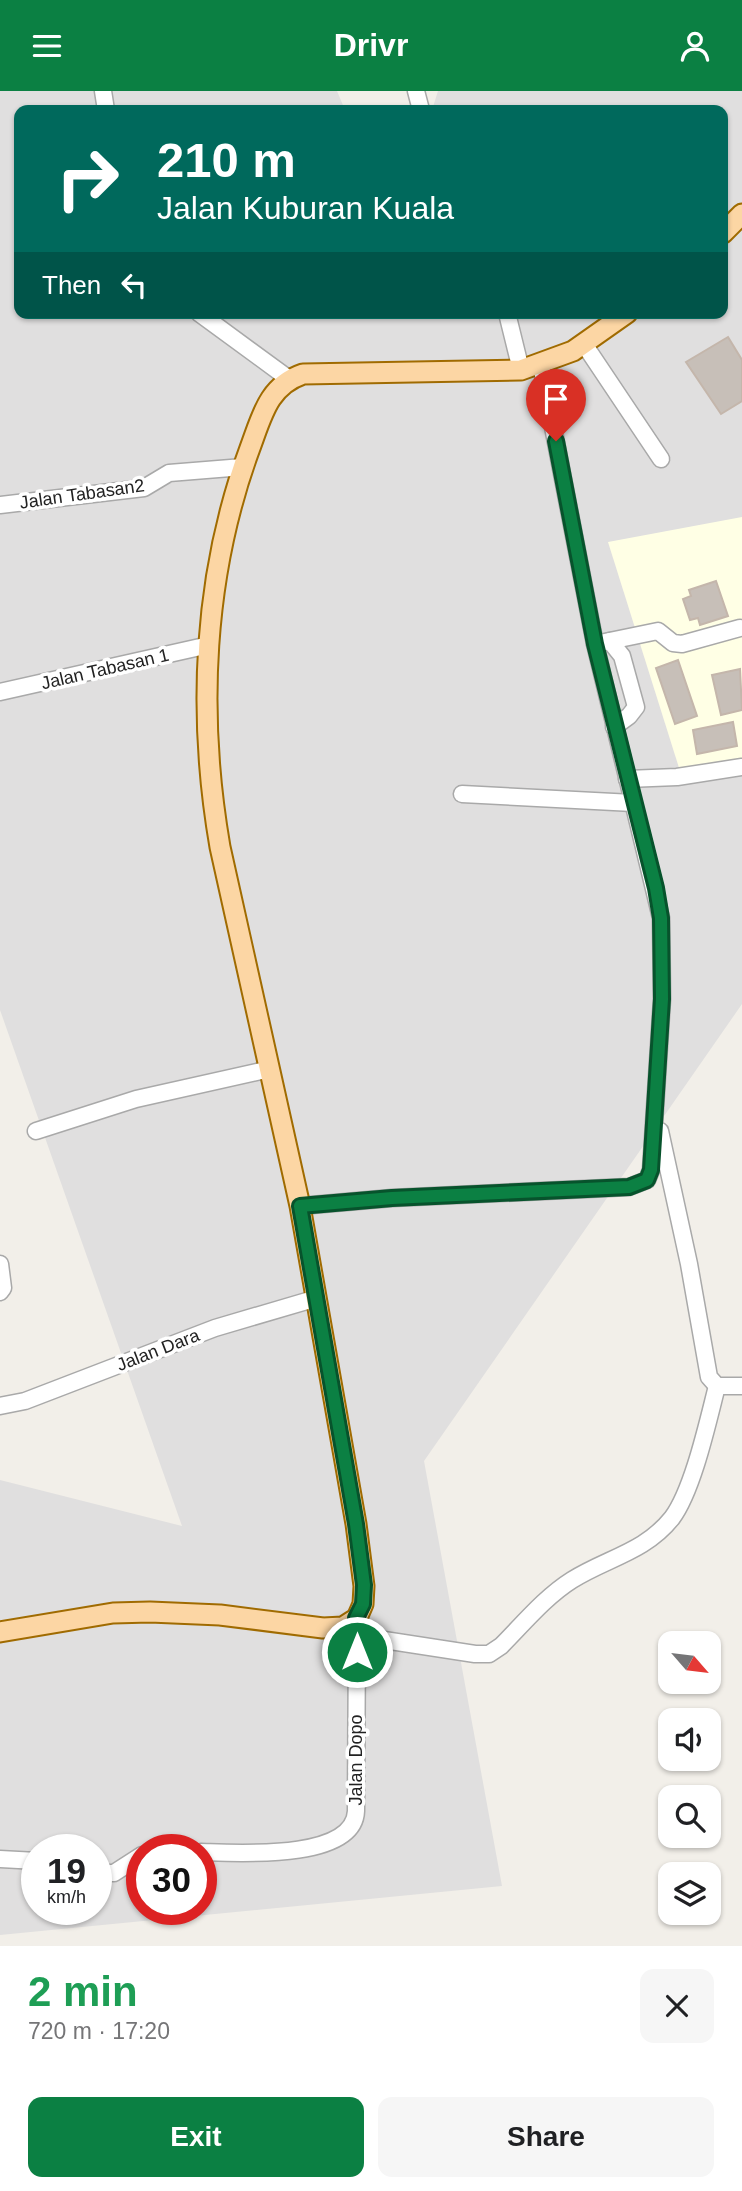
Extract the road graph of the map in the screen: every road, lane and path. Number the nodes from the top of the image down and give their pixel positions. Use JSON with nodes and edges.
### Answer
{"nodes":[{"id":1,"x":742,"y":214,"type":"edge"},
{"id":2,"x":728,"y":228,"type":"edge"},
{"id":3,"x":207,"y":319,"type":"edge"},
{"id":4,"x":508,"y":319,"type":"edge"},
{"id":5,"x":619,"y":319,"type":"edge"},
{"id":6,"x":584,"y":344,"type":"junction"},
{"id":7,"x":541,"y":365,"type":"junction"},
{"id":8,"x":521,"y":370,"type":"junction"},
{"id":9,"x":289,"y":379,"type":"junction"},
{"id":10,"x":661,"y":459,"type":"dead end"},
{"id":11,"x":243,"y":467,"type":"junction"},
{"id":12,"x":0,"y":505,"type":"edge"},
{"id":13,"x":740,"y":628,"type":"dead end"},
{"id":14,"x":602,"y":642,"type":"junction"},
{"id":15,"x":209,"y":645,"type":"junction"},
{"id":16,"x":0,"y":692,"type":"edge"},
{"id":17,"x":614,"y":727,"type":"junction"},
{"id":18,"x":742,"y":767,"type":"edge"},
{"id":19,"x":627,"y":779,"type":"junction"},
{"id":20,"x":462,"y":794,"type":"dead end"},
{"id":21,"x":633,"y":803,"type":"junction"},
{"id":22,"x":270,"y":1069,"type":"junction"},
{"id":23,"x":655,"y":1108,"type":"junction"},
{"id":24,"x":36,"y":1131,"type":"dead end"},
{"id":25,"x":300,"y":1206,"type":"junction"},
{"id":26,"x":0,"y":1264,"type":"edge"},
{"id":27,"x":0,"y":1291,"type":"edge"},
{"id":28,"x":317,"y":1298,"type":"junction"},
{"id":29,"x":717,"y":1386,"type":"junction"},
{"id":30,"x":742,"y":1386,"type":"edge"},
{"id":31,"x":1,"y":1401,"type":"edge"},
{"id":32,"x":357,"y":1627,"type":"junction"},
{"id":33,"x":0,"y":1632,"type":"edge"},
{"id":34,"x":217,"y":1852,"type":"edge"},
{"id":35,"x":0,"y":1859,"type":"edge"},
{"id":36,"x":21,"y":1860,"type":"edge"}],
"edges":[{"from":1,"to":2,"type":"main road"},
{"from":3,"to":9,"type":"street"},
{"from":4,"to":8,"type":"street"},
{"from":5,"to":6,"type":"main road"},
{"from":6,"to":7,"type":"main road"},
{"from":6,"to":10,"type":"street"},
{"from":7,"to":8,"type":"main road"},
{"from":7,"to":14,"type":"street"},
{"from":8,"to":9,"type":"main road"},
{"from":9,"to":11,"type":"main road"},
{"from":11,"to":12,"type":"street","name":"Jalan Tabasan2"},
{"from":11,"to":15,"type":"main road"},
{"from":13,"to":14,"type":"street"},
{"from":14,"to":17,"type":"street"},
{"from":14,"to":17,"type":"street"},
{"from":15,"to":16,"type":"street","name":"Jalan Tabasan 1"},
{"from":15,"to":22,"type":"main road"},
{"from":17,"to":19,"type":"street"},
{"from":18,"to":19,"type":"street"},
{"from":19,"to":21,"type":"street"},
{"from":20,"to":21,"type":"street"},
{"from":21,"to":23,"type":"street"},
{"from":22,"to":24,"type":"street"},
{"from":22,"to":25,"type":"main road"},
{"from":23,"to":25,"type":"street"},
{"from":23,"to":29,"type":"street"},
{"from":25,"to":28,"type":"main road"},
{"from":26,"to":27,"type":"street"},
{"from":28,"to":31,"type":"street","name":"Jalan Dara"},
{"from":28,"to":32,"type":"main road"},
{"from":29,"to":30,"type":"street"},
{"from":29,"to":32,"type":"street"},
{"from":32,"to":33,"type":"main road"},
{"from":32,"to":34,"type":"street","name":"Jalan Dopo"},
{"from":35,"to":36,"type":"street"}]}
